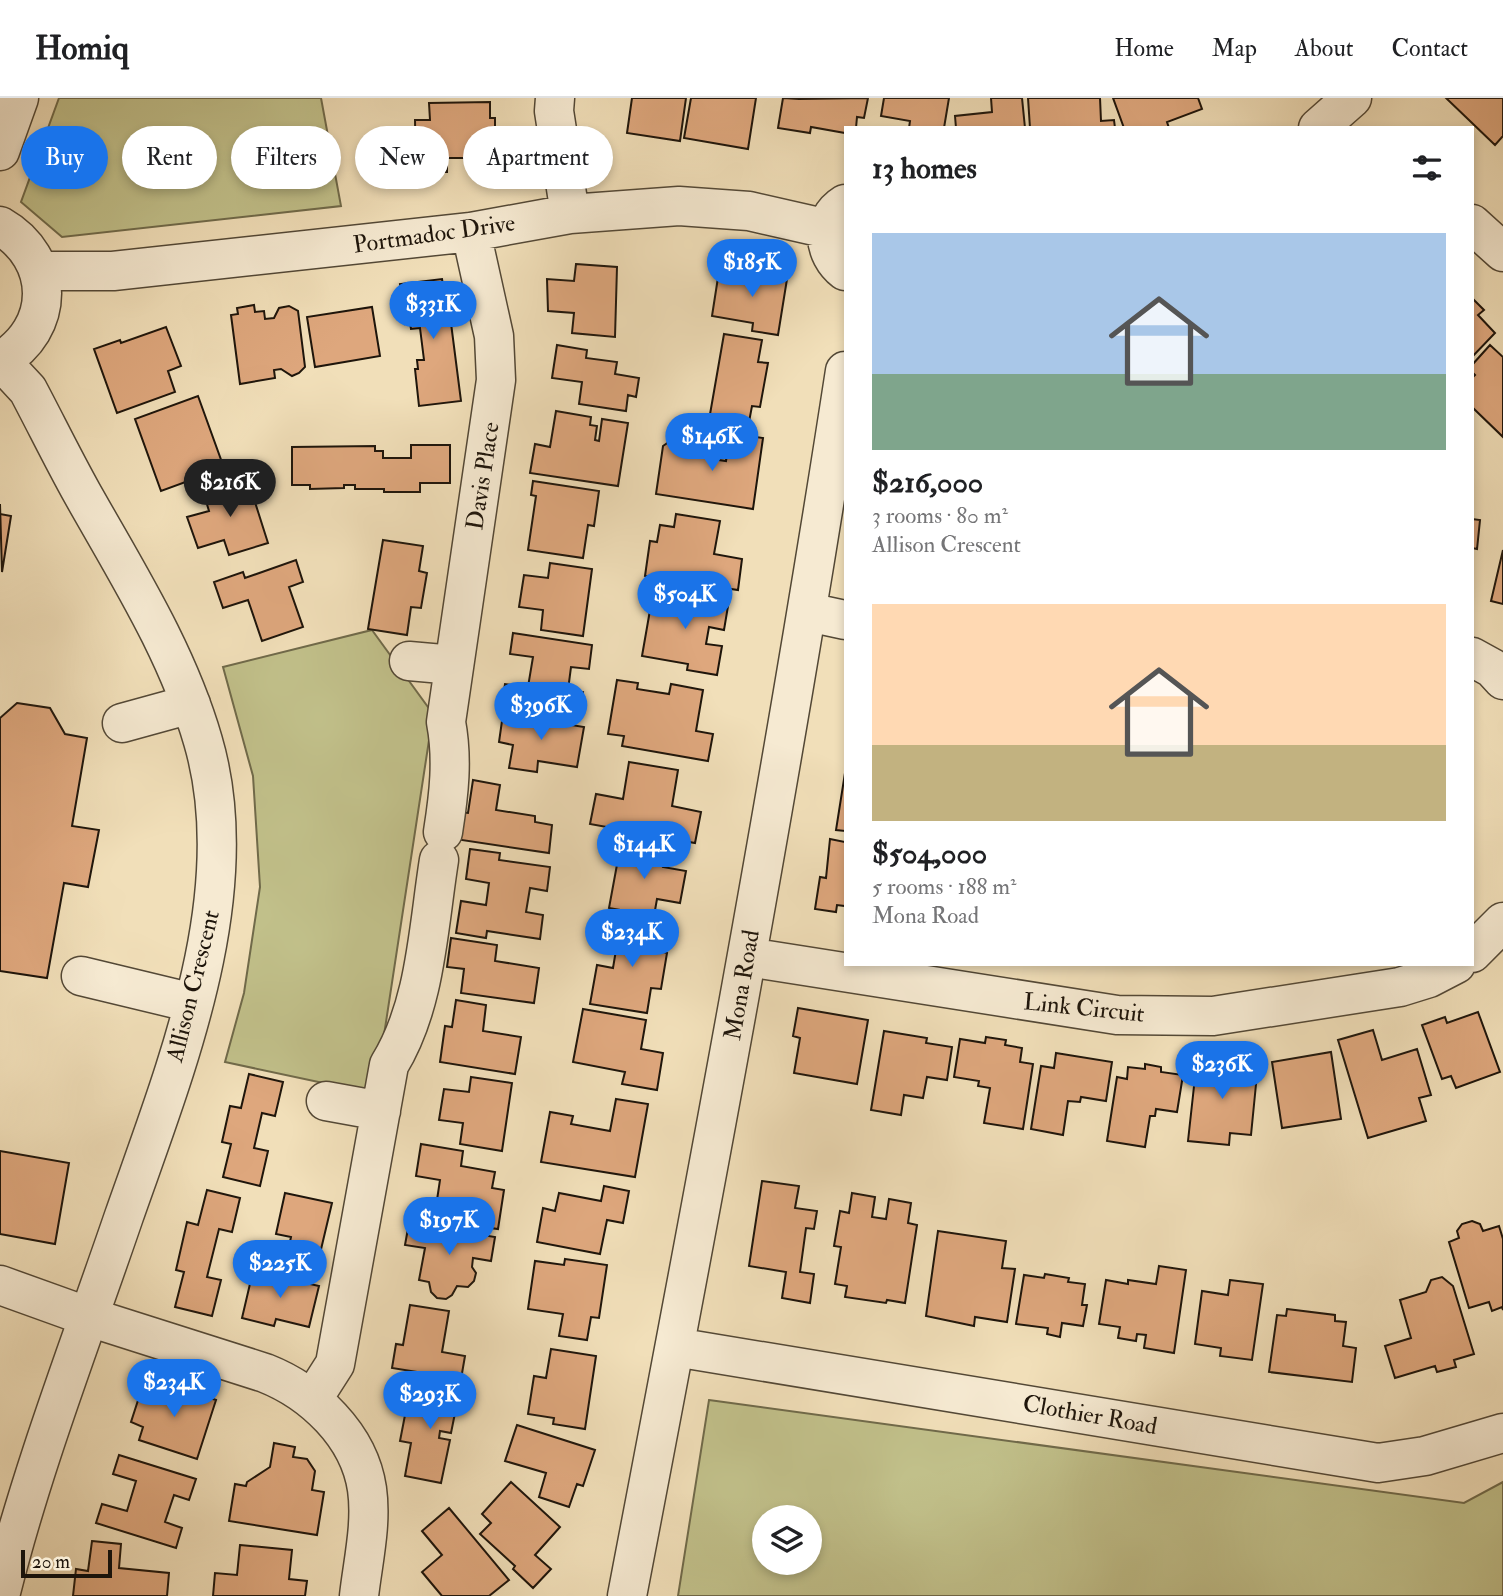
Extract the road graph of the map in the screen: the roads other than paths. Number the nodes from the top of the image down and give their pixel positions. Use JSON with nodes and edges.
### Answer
{"nodes":[{"id":1,"x":19,"y":98,"type":"edge"},
{"id":2,"x":555,"y":98,"type":"edge"},
{"id":3,"x":0,"y":151,"type":"edge"},
{"id":4,"x":570,"y":214,"type":"junction"},
{"id":5,"x":836,"y":217,"type":"edge"},
{"id":6,"x":0,"y":226,"type":"edge"},
{"id":7,"x":1474,"y":226,"type":"edge"},
{"id":8,"x":471,"y":232,"type":"junction"},
{"id":9,"x":1503,"y":253,"type":"edge"},
{"id":10,"x":844,"y":270,"type":"edge"},
{"id":11,"x":39,"y":271,"type":"junction"},
{"id":12,"x":1,"y":361,"type":"edge"},
{"id":13,"x":844,"y":378,"type":"edge"},
{"id":14,"x":808,"y":612,"type":"junction"},
{"id":15,"x":844,"y":620,"type":"edge"},
{"id":16,"x":409,"y":660,"type":"dead end"},
{"id":17,"x":454,"y":665,"type":"junction"},
{"id":18,"x":191,"y":704,"type":"junction"},
{"id":19,"x":122,"y":723,"type":"dead end"},
{"id":20,"x":1503,"y":922,"type":"edge"},
{"id":21,"x":1474,"y":951,"type":"edge"},
{"id":22,"x":747,"y":957,"type":"junction"},
{"id":23,"x":1448,"y":966,"type":"edge"},
{"id":24,"x":1422,"y":972,"type":"edge"},
{"id":25,"x":81,"y":976,"type":"dead end"},
{"id":26,"x":192,"y":1003,"type":"junction"},
{"id":27,"x":326,"y":1101,"type":"dead end"},
{"id":28,"x":380,"y":1111,"type":"junction"},
{"id":29,"x":0,"y":1285,"type":"edge"},
{"id":30,"x":89,"y":1317,"type":"junction"},
{"id":31,"x":675,"y":1347,"type":"junction"},
{"id":32,"x":312,"y":1400,"type":"junction"},
{"id":33,"x":1503,"y":1433,"type":"edge"},
{"id":34,"x":0,"y":1596,"type":"edge"},
{"id":35,"x":359,"y":1596,"type":"edge"},
{"id":36,"x":627,"y":1596,"type":"edge"}],
"edges":[{"from":1,"to":3,"type":"street"},
{"from":2,"to":4,"type":"street"},
{"from":4,"to":5,"type":"street","name":"Portmadoc Drive"},
{"from":4,"to":8,"type":"street","name":"Portmadoc Drive"},
{"from":5,"to":10,"type":"street"},
{"from":6,"to":11,"type":"street"},
{"from":7,"to":9,"type":"street"},
{"from":8,"to":11,"type":"street","name":"Portmadoc Drive"},
{"from":8,"to":17,"type":"street","name":"Davis Place"},
{"from":11,"to":12,"type":"street"},
{"from":12,"to":18,"type":"street","name":"Allison Crescent"},
{"from":13,"to":14,"type":"street","name":"Mona Road"},
{"from":14,"to":15,"type":"street"},
{"from":14,"to":22,"type":"street","name":"Mona Road"},
{"from":16,"to":17,"type":"street"},
{"from":17,"to":28,"type":"street","name":"Davis Place"},
{"from":18,"to":19,"type":"street"},
{"from":18,"to":26,"type":"street","name":"Allison Crescent"},
{"from":20,"to":21,"type":"street"},
{"from":22,"to":24,"type":"street","name":"Link Circuit"},
{"from":22,"to":31,"type":"street","name":"Mona Road"},
{"from":23,"to":24,"type":"street","name":"Link Circuit"},
{"from":25,"to":26,"type":"street"},
{"from":26,"to":30,"type":"street","name":"Allison Crescent"},
{"from":27,"to":28,"type":"street"},
{"from":28,"to":32,"type":"street","name":"Davis Place"},
{"from":29,"to":30,"type":"street"},
{"from":30,"to":32,"type":"street"},
{"from":30,"to":34,"type":"street","name":"Allison Crescent"},
{"from":31,"to":33,"type":"street","name":"Clothier Road"},
{"from":31,"to":36,"type":"street","name":"Mona Road"},
{"from":32,"to":35,"type":"street"}]}
